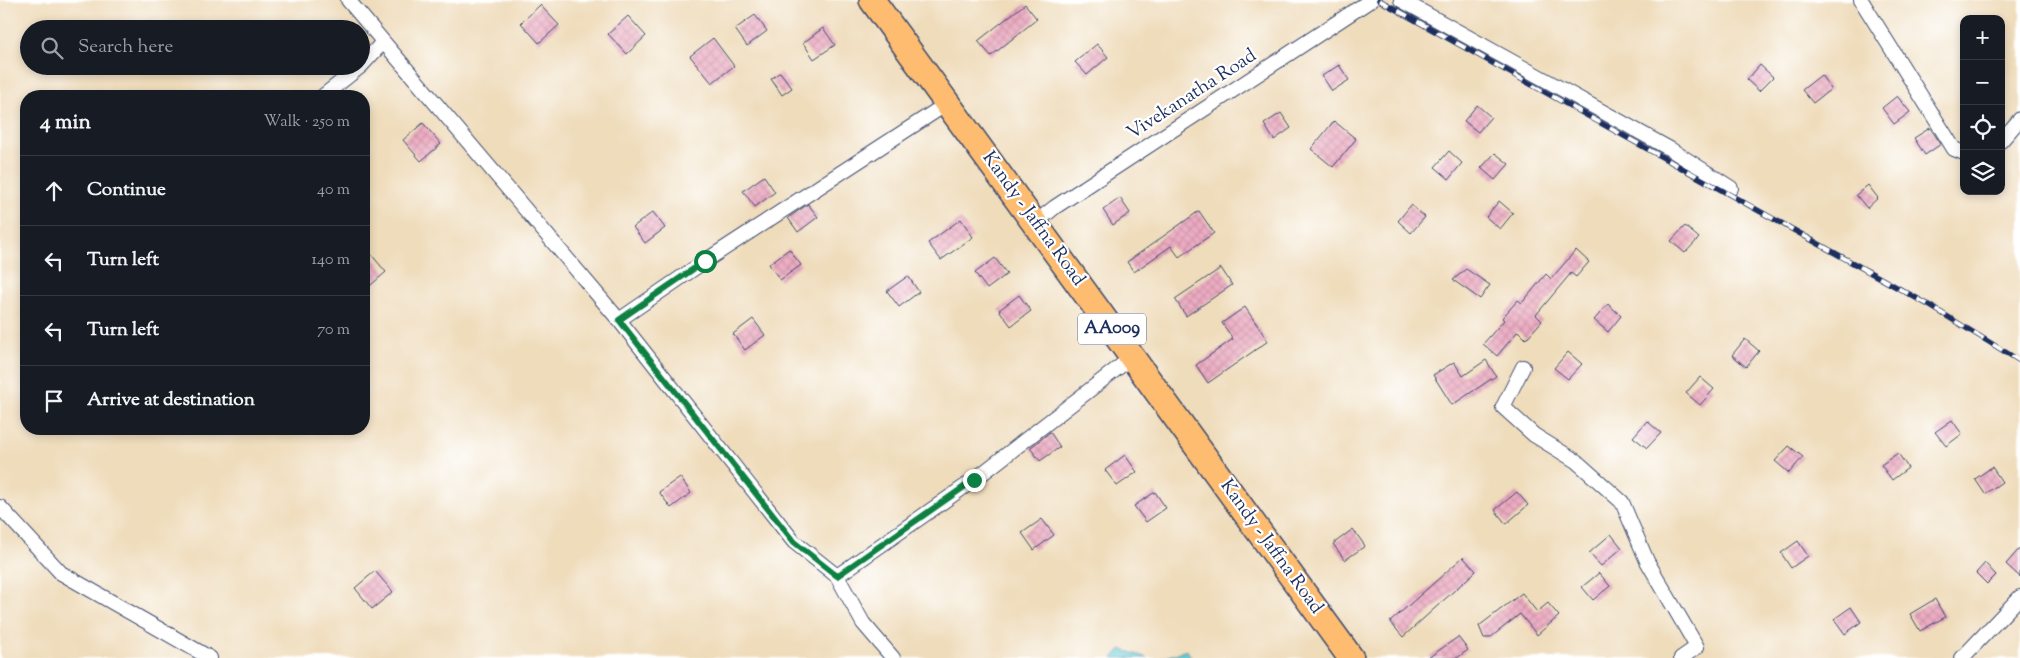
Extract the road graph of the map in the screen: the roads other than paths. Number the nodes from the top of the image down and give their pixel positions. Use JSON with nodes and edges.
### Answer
{"nodes":[{"id":1,"x":348,"y":0,"type":"edge"},
{"id":2,"x":872,"y":0,"type":"edge"},
{"id":3,"x":1371,"y":0,"type":"edge"},
{"id":4,"x":1401,"y":0,"type":"edge"},
{"id":5,"x":1861,"y":0,"type":"edge"},
{"id":6,"x":365,"y":20,"type":"edge"},
{"id":7,"x":370,"y":26,"type":"edge"},
{"id":8,"x":383,"y":42,"type":"junction"},
{"id":9,"x":370,"y":56,"type":"edge"},
{"id":10,"x":350,"y":75,"type":"edge"},
{"id":11,"x":331,"y":90,"type":"edge"},
{"id":12,"x":948,"y":103,"type":"junction"},
{"id":13,"x":2020,"y":119,"type":"edge"},
{"id":14,"x":2005,"y":136,"type":"edge"},
{"id":15,"x":1960,"y":151,"type":"edge"},
{"id":16,"x":1731,"y":188,"type":"dead end"},
{"id":17,"x":1035,"y":223,"type":"junction"},
{"id":18,"x":619,"y":320,"type":"junction"},
{"id":19,"x":1132,"y":357,"type":"junction"},
{"id":20,"x":1522,"y":367,"type":"dead end"},
{"id":21,"x":0,"y":507,"type":"edge"},
{"id":22,"x":837,"y":576,"type":"junction"},
{"id":23,"x":2020,"y":597,"type":"edge"},
{"id":24,"x":210,"y":658,"type":"edge"},
{"id":25,"x":893,"y":658,"type":"edge"},
{"id":26,"x":1351,"y":658,"type":"edge"},
{"id":27,"x":1681,"y":658,"type":"edge"},
{"id":28,"x":1962,"y":658,"type":"edge"}],
"edges":[{"from":1,"to":6,"type":"street"},
{"from":2,"to":12,"type":"highway","name":"Kandy - Jaffna Road","number":"AA009"},
{"from":3,"to":17,"type":"street","name":"Vivekanatha Road"},
{"from":4,"to":16,"type":"street"},
{"from":5,"to":15,"type":"street"},
{"from":7,"to":8,"type":"street"},
{"from":8,"to":9,"type":"street"},
{"from":8,"to":18,"type":"street"},
{"from":10,"to":11,"type":"street"},
{"from":12,"to":17,"type":"highway","name":"Kandy - Jaffna Road","number":"AA009"},
{"from":12,"to":18,"type":"street"},
{"from":13,"to":14,"type":"street"},
{"from":17,"to":19,"type":"highway","name":"Kandy - Jaffna Road","number":"AA009"},
{"from":18,"to":22,"type":"street"},
{"from":19,"to":22,"type":"street"},
{"from":19,"to":26,"type":"highway","name":"Kandy - Jaffna Road","number":"AA009"},
{"from":20,"to":27,"type":"street"},
{"from":21,"to":24,"type":"street"},
{"from":22,"to":25,"type":"street"},
{"from":23,"to":28,"type":"street"}]}
